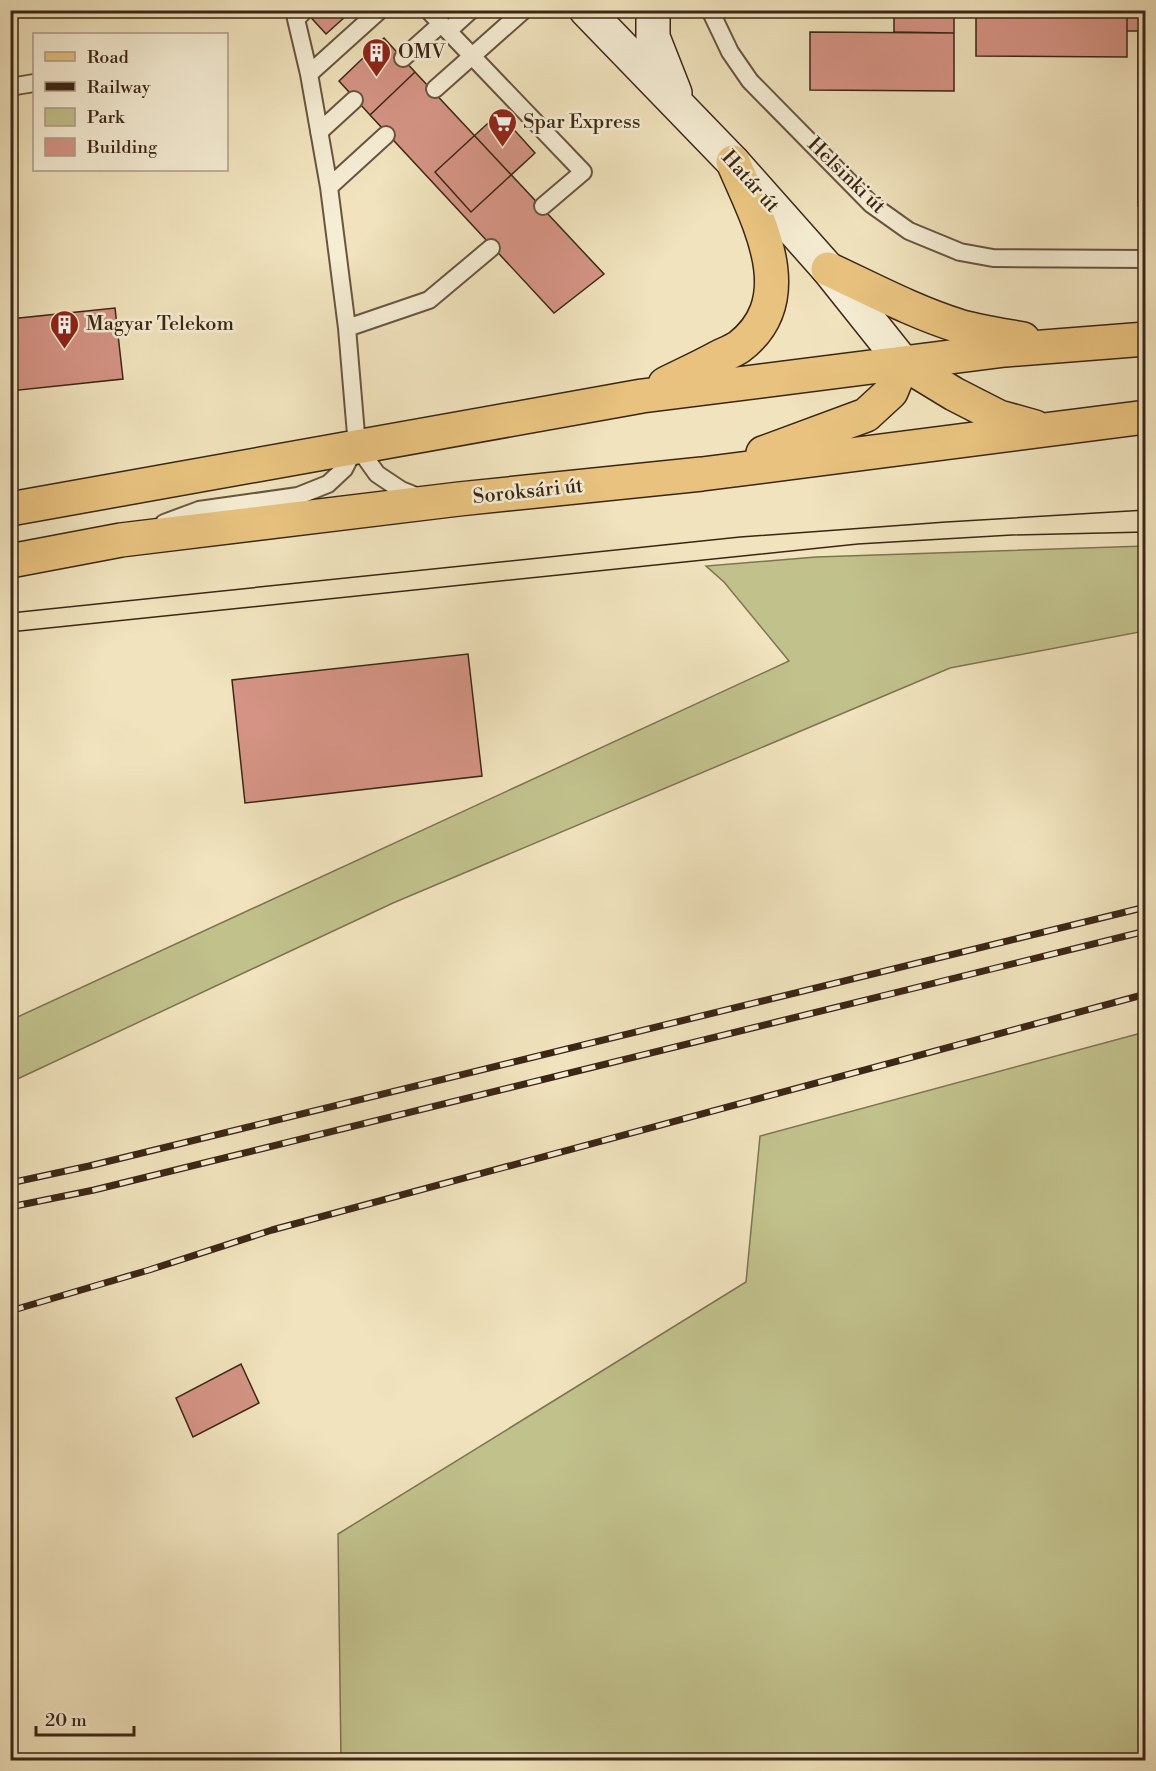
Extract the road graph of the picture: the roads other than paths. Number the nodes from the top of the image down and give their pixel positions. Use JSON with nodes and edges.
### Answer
{"nodes":[{"id":1,"x":380,"y":10,"type":"edge"},
{"id":2,"x":428,"y":10,"type":"edge"},
{"id":3,"x":471,"y":10,"type":"edge"},
{"id":4,"x":524,"y":10,"type":"edge"},
{"id":5,"x":586,"y":10,"type":"edge"},
{"id":6,"x":653,"y":10,"type":"edge"},
{"id":7,"x":710,"y":10,"type":"edge"},
{"id":8,"x":303,"y":12,"type":"dead end"},
{"id":9,"x":444,"y":27,"type":"junction"},
{"id":10,"x":470,"y":56,"type":"junction"},
{"id":11,"x":403,"y":58,"type":"dead end"},
{"id":12,"x":309,"y":74,"type":"junction"},
{"id":13,"x":33,"y":83,"type":"edge"},
{"id":14,"x":10,"y":87,"type":"edge"},
{"id":15,"x":435,"y":89,"type":"dead end"},
{"id":16,"x":354,"y":100,"type":"dead end"},
{"id":17,"x":681,"y":109,"type":"junction"},
{"id":18,"x":319,"y":132,"type":"junction"},
{"id":19,"x":386,"y":135,"type":"dead end"},
{"id":20,"x":733,"y":162,"type":"junction"},
{"id":21,"x":329,"y":187,"type":"junction"},
{"id":22,"x":543,"y":207,"type":"dead end"},
{"id":23,"x":491,"y":248,"type":"dead end"},
{"id":24,"x":1146,"y":259,"type":"edge"},
{"id":25,"x":828,"y":269,"type":"junction"},
{"id":26,"x":346,"y":328,"type":"junction"},
{"id":27,"x":1146,"y":339,"type":"edge"},
{"id":28,"x":1072,"y":346,"type":"junction"},
{"id":29,"x":903,"y":363,"type":"junction"},
{"id":30,"x":642,"y":396,"type":"junction"},
{"id":31,"x":1146,"y":417,"type":"edge"},
{"id":32,"x":1046,"y":429,"type":"junction"},
{"id":33,"x":357,"y":446,"type":"junction"},
{"id":34,"x":702,"y":474,"type":"junction"},
{"id":35,"x":433,"y":502,"type":"junction"},
{"id":36,"x":10,"y":508,"type":"edge"},
{"id":37,"x":121,"y":540,"type":"junction"},
{"id":38,"x":10,"y":561,"type":"edge"}],
"edges":[{"from":1,"to":12,"type":"lane"},
{"from":2,"to":9,"type":"lane"},
{"from":3,"to":9,"type":"lane"},
{"from":4,"to":10,"type":"lane"},
{"from":5,"to":17,"type":"main road","name":"Határ út"},
{"from":6,"to":17,"type":"main road"},
{"from":7,"to":24,"type":"lane","name":"Helsinki út"},
{"from":8,"to":12,"type":"lane"},
{"from":9,"to":10,"type":"lane"},
{"from":9,"to":11,"type":"lane"},
{"from":10,"to":15,"type":"lane"},
{"from":10,"to":22,"type":"lane"},
{"from":12,"to":18,"type":"lane"},
{"from":13,"to":14,"type":"lane"},
{"from":16,"to":18,"type":"lane"},
{"from":17,"to":20,"type":"main road","name":"Határ út"},
{"from":18,"to":21,"type":"lane"},
{"from":19,"to":21,"type":"lane"},
{"from":20,"to":25,"type":"main road","name":"Határ út"},
{"from":20,"to":30,"type":"main road"},
{"from":21,"to":26,"type":"lane"},
{"from":23,"to":26,"type":"lane"},
{"from":25,"to":28,"type":"main road"},
{"from":25,"to":29,"type":"main road","name":"Határ út"},
{"from":26,"to":33,"type":"lane"},
{"from":27,"to":28,"type":"main road"},
{"from":28,"to":29,"type":"main road"},
{"from":29,"to":30,"type":"main road"},
{"from":29,"to":32,"type":"main road"},
{"from":29,"to":34,"type":"main road"},
{"from":30,"to":33,"type":"main road"},
{"from":31,"to":32,"type":"main road"},
{"from":32,"to":34,"type":"main road","name":"Soroksári út"},
{"from":33,"to":35,"type":"lane"},
{"from":33,"to":36,"type":"main road"},
{"from":33,"to":37,"type":"lane"},
{"from":34,"to":35,"type":"main road","name":"Soroksári út"},
{"from":35,"to":37,"type":"main road","name":"Soroksári út"},
{"from":37,"to":38,"type":"main road","name":"Soroksári út"}]}
